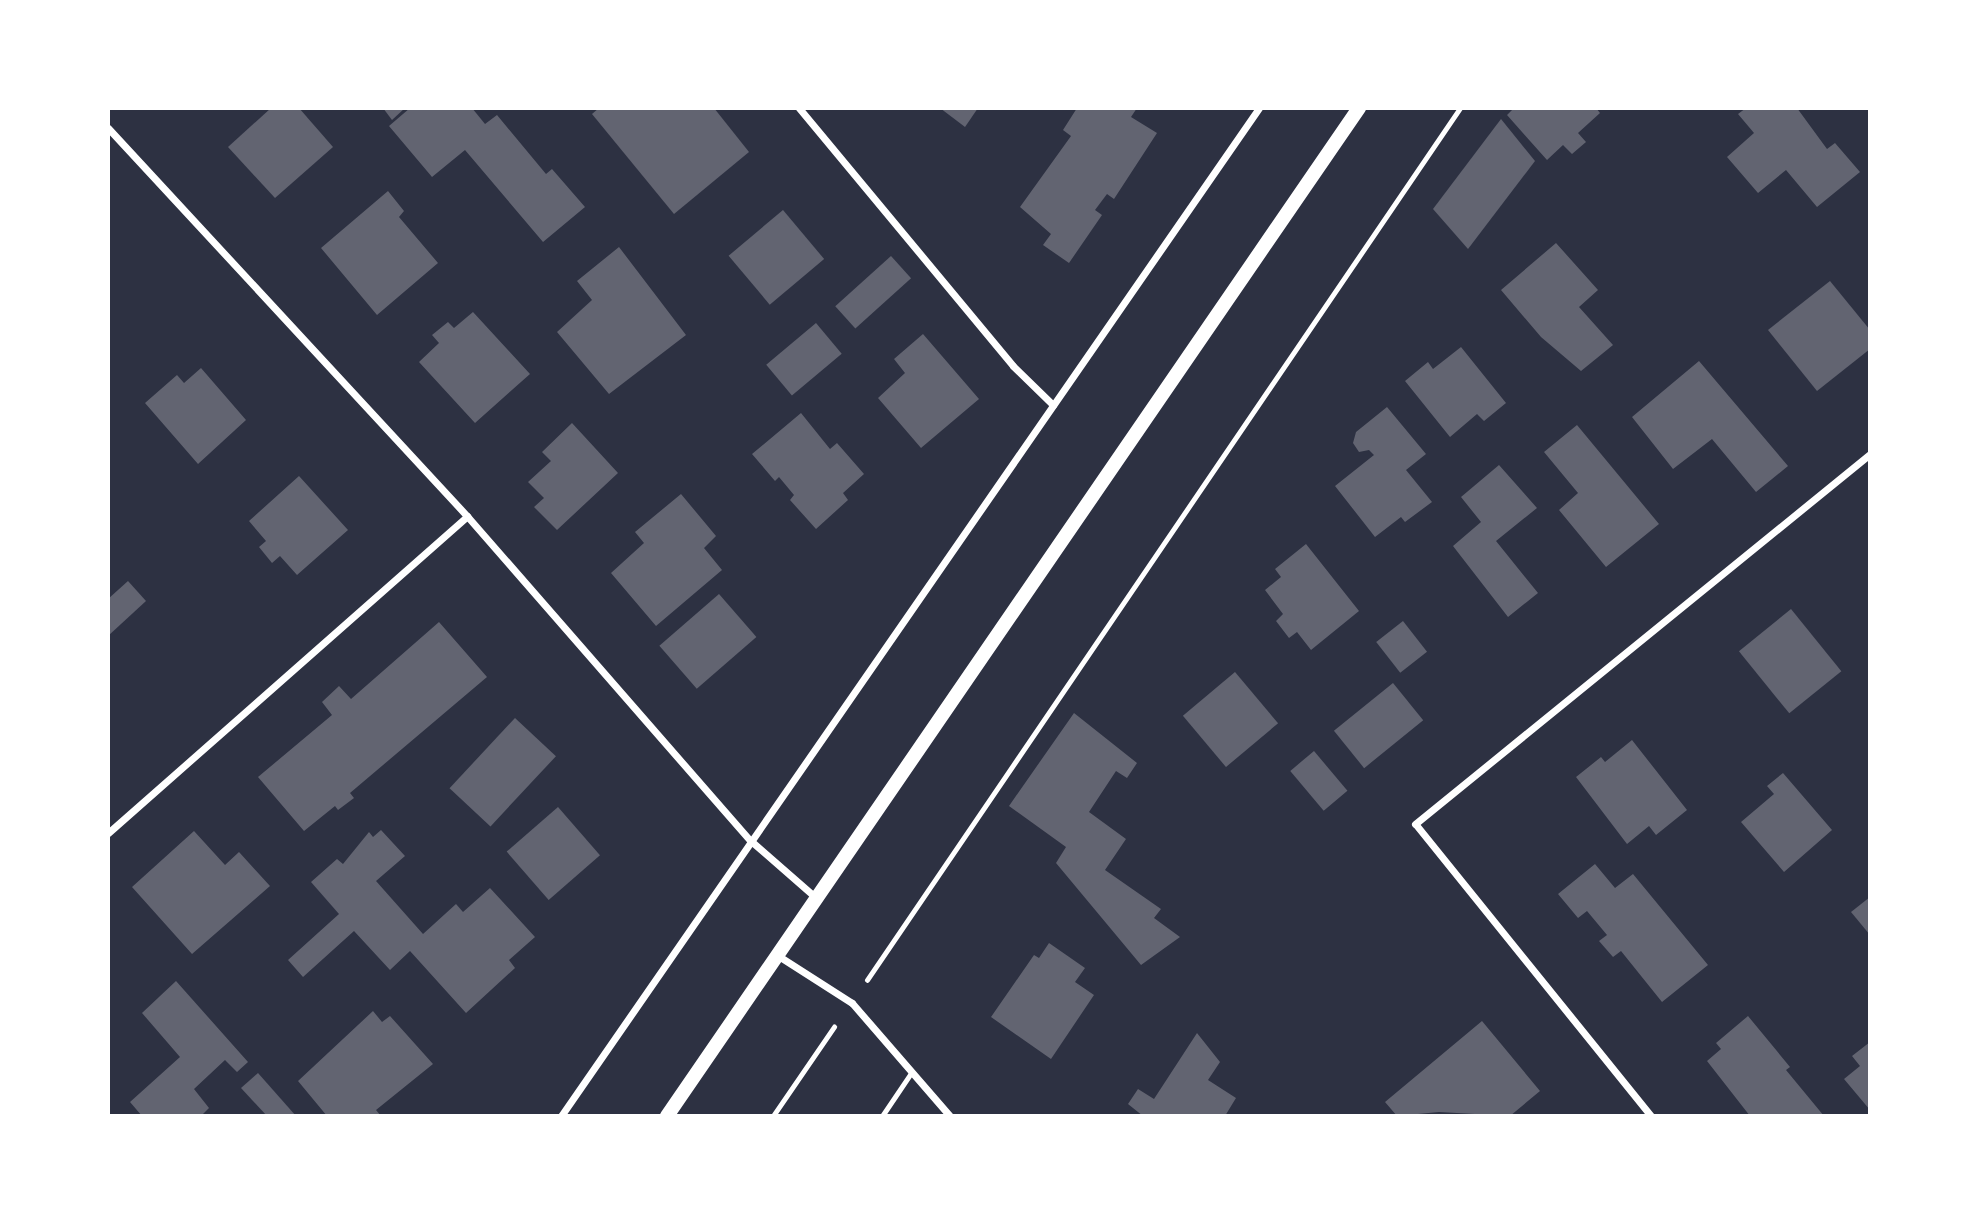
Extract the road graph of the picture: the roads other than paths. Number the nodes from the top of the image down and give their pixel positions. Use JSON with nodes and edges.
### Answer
{"nodes":[{"id":1,"x":799,"y":108,"type":"edge"},
{"id":2,"x":1259,"y":108,"type":"edge"},
{"id":3,"x":1359,"y":108,"type":"edge"},
{"id":4,"x":108,"y":128,"type":"edge"},
{"id":5,"x":1053,"y":405,"type":"junction"},
{"id":6,"x":1870,"y":454,"type":"edge"},
{"id":7,"x":467,"y":516,"type":"junction"},
{"id":8,"x":108,"y":834,"type":"edge"},
{"id":9,"x":751,"y":841,"type":"junction"},
{"id":10,"x":815,"y":897,"type":"junction"},
{"id":11,"x":776,"y":955,"type":"junction"},
{"id":12,"x":911,"y":1073,"type":"junction"},
{"id":13,"x":561,"y":1115,"type":"edge"},
{"id":14,"x":667,"y":1115,"type":"edge"},
{"id":15,"x":881,"y":1115,"type":"edge"},
{"id":16,"x":950,"y":1115,"type":"edge"},
{"id":17,"x":1651,"y":1115,"type":"edge"}],
"edges":[{"from":1,"to":5,"type":"street"},
{"from":2,"to":5,"type":"street"},
{"from":3,"to":10,"type":"main road"},
{"from":4,"to":7,"type":"street"},
{"from":5,"to":9,"type":"street"},
{"from":6,"to":17,"type":"street"},
{"from":7,"to":8,"type":"street"},
{"from":7,"to":9,"type":"street"},
{"from":9,"to":10,"type":"street"},
{"from":9,"to":13,"type":"street"},
{"from":10,"to":11,"type":"main road"},
{"from":11,"to":12,"type":"street"},
{"from":11,"to":14,"type":"main road"},
{"from":12,"to":15,"type":"lane"},
{"from":12,"to":16,"type":"street"}]}
